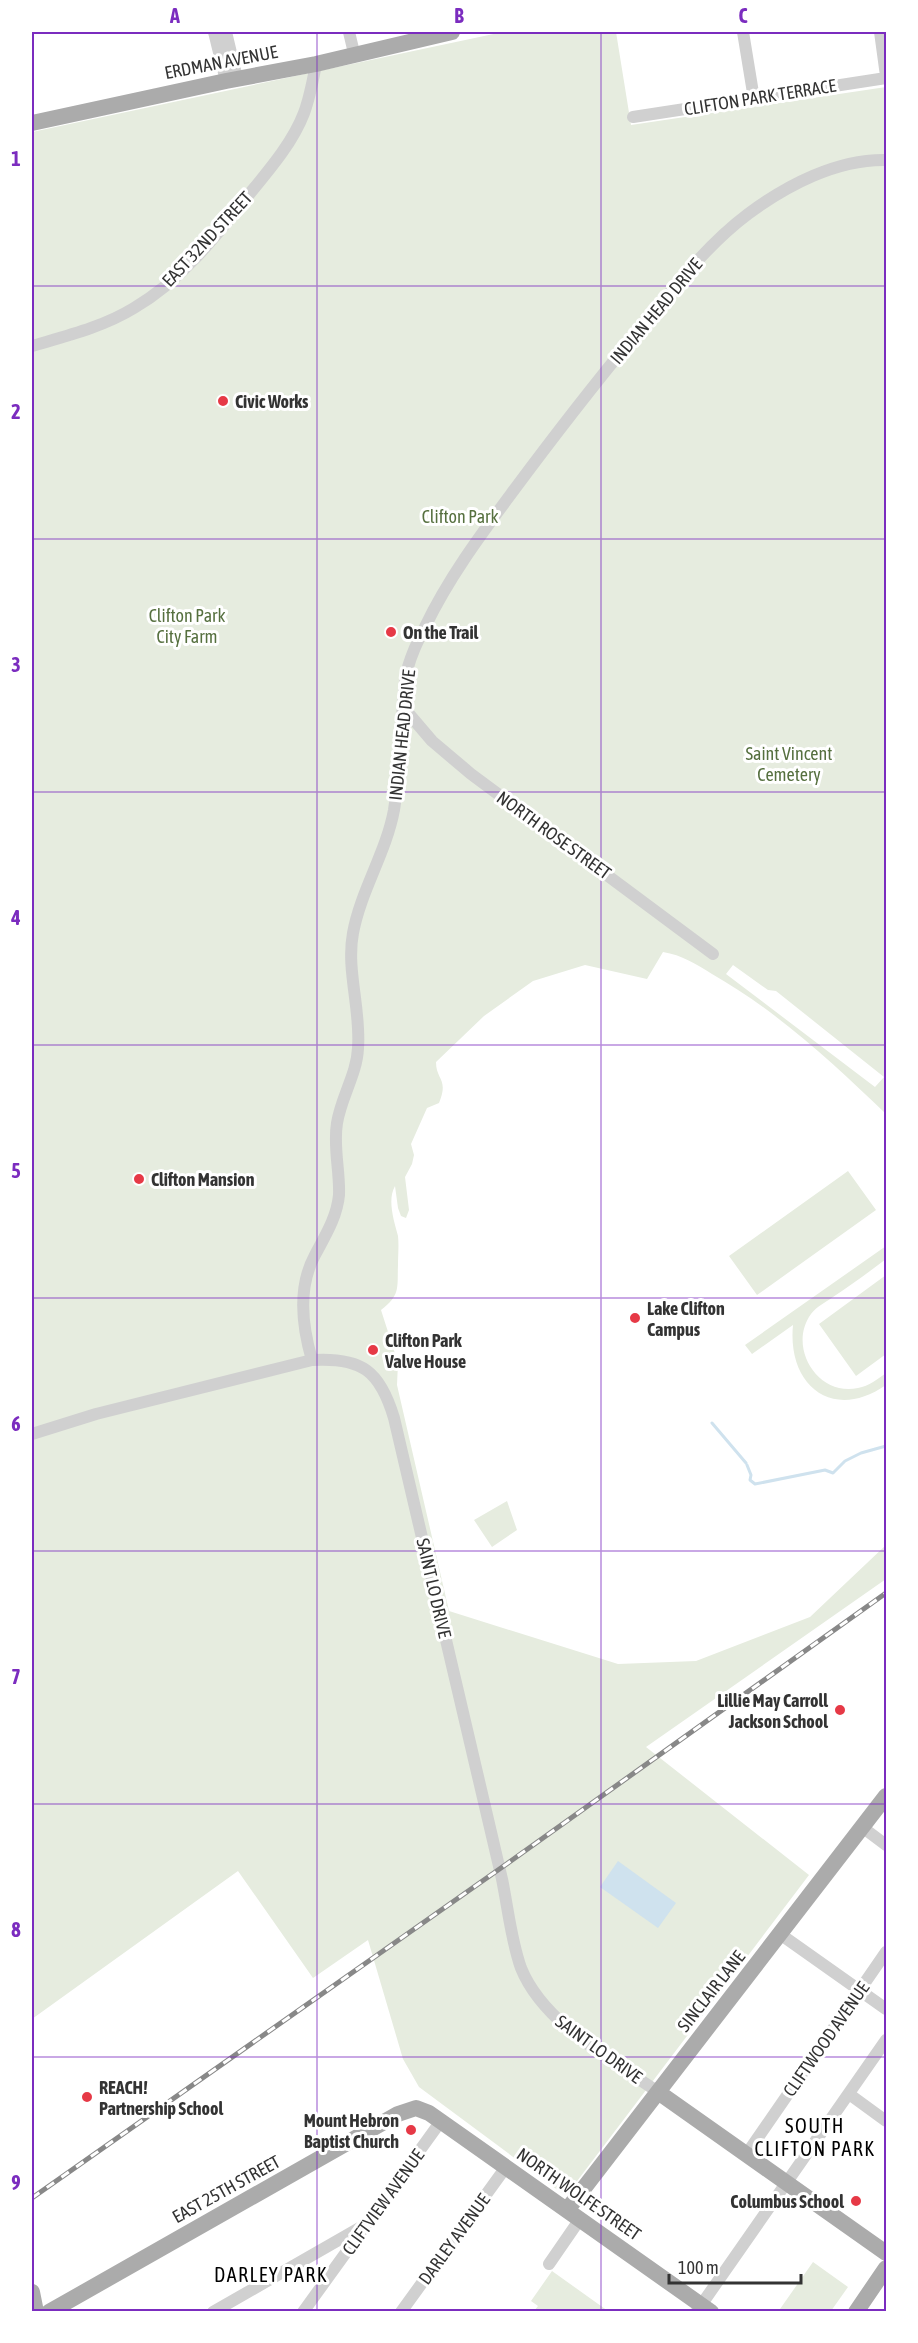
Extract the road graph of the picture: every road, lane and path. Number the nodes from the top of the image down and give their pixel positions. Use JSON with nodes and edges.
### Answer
{"nodes":[{"id":1,"x":214,"y":32,"type":"edge"},
{"id":2,"x":226,"y":32,"type":"edge"},
{"id":3,"x":349,"y":32,"type":"edge"},
{"id":4,"x":452,"y":32,"type":"edge"},
{"id":5,"x":743,"y":32,"type":"edge"},
{"id":6,"x":880,"y":32,"type":"edge"},
{"id":7,"x":354,"y":53,"type":"junction"},
{"id":8,"x":316,"y":64,"type":"junction"},
{"id":9,"x":886,"y":77,"type":"edge"},
{"id":10,"x":231,"y":80,"type":"junction"},
{"id":11,"x":754,"y":99,"type":"junction"},
{"id":12,"x":633,"y":117,"type":"dead end"},
{"id":13,"x":32,"y":123,"type":"edge"},
{"id":14,"x":886,"y":160,"type":"edge"},
{"id":15,"x":32,"y":346,"type":"edge"},
{"id":16,"x":403,"y":707,"type":"junction"},
{"id":17,"x":713,"y":954,"type":"dead end"},
{"id":18,"x":312,"y":1360,"type":"junction"},
{"id":19,"x":32,"y":1434,"type":"edge"},
{"id":20,"x":886,"y":1796,"type":"edge"},
{"id":21,"x":862,"y":1827,"type":"junction"},
{"id":22,"x":886,"y":1845,"type":"edge"},
{"id":23,"x":780,"y":1934,"type":"junction"},
{"id":24,"x":886,"y":1953,"type":"edge"},
{"id":25,"x":860,"y":1990,"type":"junction"},
{"id":26,"x":886,"y":2009,"type":"edge"},
{"id":27,"x":886,"y":2040,"type":"edge"},
{"id":28,"x":658,"y":2092,"type":"junction"},
{"id":29,"x":849,"y":2094,"type":"junction"},
{"id":30,"x":424,"y":2109,"type":"joint"},
{"id":31,"x":441,"y":2121,"type":"junction"},
{"id":32,"x":886,"y":2121,"type":"edge"},
{"id":33,"x":746,"y":2155,"type":"junction"},
{"id":34,"x":506,"y":2167,"type":"junction"},
{"id":35,"x":786,"y":2183,"type":"junction"},
{"id":36,"x":574,"y":2215,"type":"junction"},
{"id":37,"x":367,"y":2224,"type":"junction"},
{"id":38,"x":886,"y":2253,"type":"edge"},
{"id":39,"x":549,"y":2264,"type":"dead end"},
{"id":40,"x":886,"y":2268,"type":"edge"},
{"id":41,"x":32,"y":2292,"type":"edge"},
{"id":42,"x":703,"y":2309,"type":"edge"},
{"id":43,"x":36,"y":2312,"type":"edge"},
{"id":44,"x":49,"y":2312,"type":"edge"},
{"id":45,"x":213,"y":2312,"type":"edge"},
{"id":46,"x":303,"y":2312,"type":"edge"},
{"id":47,"x":401,"y":2312,"type":"edge"},
{"id":48,"x":856,"y":2312,"type":"edge"}],
"edges":[{"from":1,"to":10,"type":"street"},
{"from":2,"to":10,"type":"street"},
{"from":3,"to":7,"type":"street"},
{"from":4,"to":7,"type":"main road","name":"ERDMAN AVENUE"},
{"from":5,"to":11,"type":"street"},
{"from":6,"to":9,"type":"street"},
{"from":7,"to":8,"type":"main road","name":"ERDMAN AVENUE"},
{"from":8,"to":10,"type":"main road","name":"ERDMAN AVENUE"},
{"from":8,"to":15,"type":"street","name":"EAST 32ND STREET"},
{"from":9,"to":11,"type":"street","name":"CLIFTON PARK TERRACE"},
{"from":10,"to":13,"type":"main road","name":"ERDMAN AVENUE"},
{"from":11,"to":12,"type":"street","name":"CLIFTON PARK TERRACE"},
{"from":14,"to":16,"type":"street","name":"INDIAN HEAD DRIVE"},
{"from":16,"to":17,"type":"street","name":"NORTH ROSE STREET"},
{"from":16,"to":18,"type":"street","name":"INDIAN HEAD DRIVE"},
{"from":18,"to":19,"type":"street","name":"SAINT LO DRIVE"},
{"from":18,"to":28,"type":"street","name":"SAINT LO DRIVE"},
{"from":20,"to":21,"type":"main road","name":"SINCLAIR LANE"},
{"from":21,"to":22,"type":"street"},
{"from":21,"to":23,"type":"main road","name":"SINCLAIR LANE"},
{"from":23,"to":25,"type":"street"},
{"from":23,"to":28,"type":"main road","name":"SINCLAIR LANE"},
{"from":24,"to":25,"type":"street","name":"CLIFTWOOD AVENUE"},
{"from":25,"to":26,"type":"street"},
{"from":25,"to":33,"type":"street","name":"CLIFTWOOD AVENUE"},
{"from":27,"to":29,"type":"street"},
{"from":28,"to":33,"type":"main road"},
{"from":28,"to":36,"type":"main road","name":"SINCLAIR LANE"},
{"from":29,"to":32,"type":"street"},
{"from":29,"to":35,"type":"street"},
{"from":30,"to":31,"type":"main road","name":"NORTH WOLFE STREET"},
{"from":30,"to":44,"type":"main road","name":"EAST 25TH STREET"},
{"from":31,"to":34,"type":"main road","name":"NORTH WOLFE STREET"},
{"from":31,"to":37,"type":"street","name":"CLIFTVIEW AVENUE"},
{"from":33,"to":35,"type":"main road"},
{"from":34,"to":36,"type":"main road","name":"NORTH WOLFE STREET"},
{"from":34,"to":47,"type":"street","name":"DARLEY AVENUE"},
{"from":35,"to":38,"type":"main road"},
{"from":35,"to":42,"type":"street"},
{"from":36,"to":39,"type":"street","name":"SINCLAIR LANE"},
{"from":36,"to":42,"type":"main road","name":"NORTH WOLFE STREET"},
{"from":37,"to":45,"type":"street"},
{"from":37,"to":46,"type":"street","name":"CLIFTVIEW AVENUE"},
{"from":40,"to":48,"type":"main road"},
{"from":41,"to":43,"type":"main road"}]}
